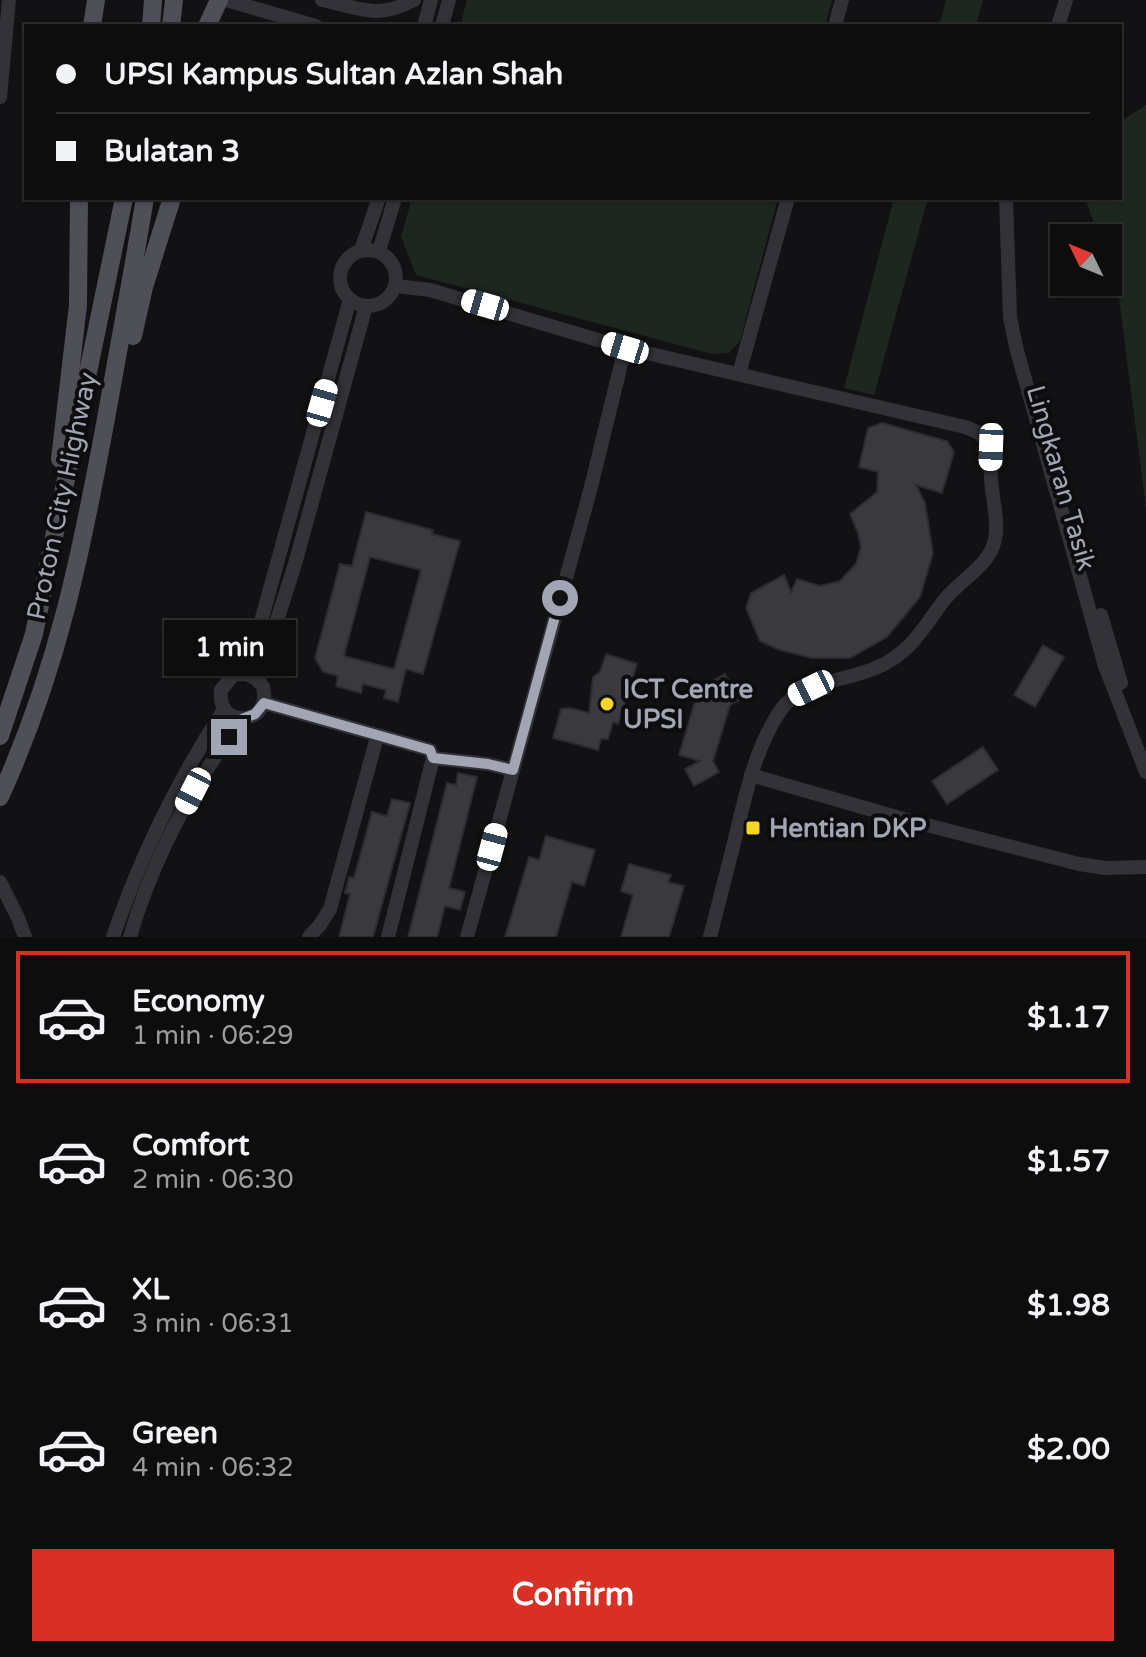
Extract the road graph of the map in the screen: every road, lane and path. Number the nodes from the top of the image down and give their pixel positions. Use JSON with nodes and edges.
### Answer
{"nodes":[{"id":1,"x":9,"y":0,"type":"edge"},
{"id":2,"x":96,"y":0,"type":"edge"},
{"id":3,"x":153,"y":0,"type":"edge"},
{"id":4,"x":174,"y":0,"type":"edge"},
{"id":5,"x":219,"y":0,"type":"edge"},
{"id":6,"x":226,"y":0,"type":"edge"},
{"id":7,"x":322,"y":0,"type":"edge"},
{"id":8,"x":414,"y":0,"type":"edge"},
{"id":9,"x":431,"y":0,"type":"edge"},
{"id":10,"x":449,"y":0,"type":"edge"},
{"id":11,"x":842,"y":0,"type":"edge"},
{"id":12,"x":1057,"y":0,"type":"edge"},
{"id":13,"x":1066,"y":0,"type":"edge"},
{"id":14,"x":278,"y":7,"type":"edge"},
{"id":15,"x":92,"y":24,"type":"edge"},
{"id":16,"x":151,"y":24,"type":"edge"},
{"id":17,"x":171,"y":24,"type":"edge"},
{"id":18,"x":208,"y":24,"type":"edge"},
{"id":19,"x":312,"y":24,"type":"edge"},
{"id":20,"x":425,"y":24,"type":"edge"},
{"id":21,"x":443,"y":24,"type":"edge"},
{"id":22,"x":836,"y":24,"type":"edge"},
{"id":23,"x":1050,"y":24,"type":"edge"},
{"id":24,"x":1059,"y":24,"type":"edge"},
{"id":25,"x":0,"y":97,"type":"edge"},
{"id":26,"x":79,"y":200,"type":"edge"},
{"id":27,"x":124,"y":200,"type":"edge"},
{"id":28,"x":145,"y":200,"type":"edge"},
{"id":29,"x":171,"y":200,"type":"edge"},
{"id":30,"x":378,"y":200,"type":"edge"},
{"id":31,"x":394,"y":200,"type":"edge"},
{"id":32,"x":787,"y":200,"type":"edge"},
{"id":33,"x":1006,"y":200,"type":"edge"},
{"id":34,"x":1013,"y":200,"type":"edge"},
{"id":35,"x":361,"y":250,"type":"junction"},
{"id":36,"x":379,"y":251,"type":"junction"},
{"id":37,"x":396,"y":286,"type":"junction"},
{"id":38,"x":350,"y":299,"type":"junction"},
{"id":39,"x":366,"y":306,"type":"junction"},
{"id":40,"x":625,"y":348,"type":"junction"},
{"id":41,"x":739,"y":374,"type":"junction"},
{"id":42,"x":84,"y":541,"type":"junction"},
{"id":43,"x":50,"y":565,"type":"junction"},
{"id":44,"x":234,"y":675,"type":"junction"},
{"id":45,"x":258,"y":680,"type":"junction"},
{"id":46,"x":264,"y":703,"type":"junction"},
{"id":47,"x":224,"y":709,"type":"junction"},
{"id":48,"x":242,"y":719,"type":"junction"},
{"id":49,"x":0,"y":736,"type":"edge"},
{"id":50,"x":377,"y":737,"type":"junction"},
{"id":51,"x":1146,"y":751,"type":"edge"},
{"id":52,"x":433,"y":758,"type":"junction"},
{"id":53,"x":513,"y":770,"type":"junction"},
{"id":54,"x":1146,"y":772,"type":"edge"},
{"id":55,"x":751,"y":775,"type":"junction"},
{"id":56,"x":0,"y":797,"type":"edge"},
{"id":57,"x":1146,"y":867,"type":"edge"},
{"id":58,"x":0,"y":882,"type":"edge"},
{"id":59,"x":25,"y":937,"type":"edge"},
{"id":60,"x":113,"y":937,"type":"edge"},
{"id":61,"x":130,"y":937,"type":"edge"},
{"id":62,"x":309,"y":937,"type":"edge"},
{"id":63,"x":388,"y":937,"type":"edge"},
{"id":64,"x":467,"y":937,"type":"edge"},
{"id":65,"x":710,"y":937,"type":"edge"}],
"edges":[{"from":1,"to":25,"type":"street"},
{"from":2,"to":15,"type":"main road"},
{"from":3,"to":16,"type":"main road"},
{"from":4,"to":17,"type":"main road"},
{"from":5,"to":18,"type":"main road"},
{"from":6,"to":14,"type":"street"},
{"from":7,"to":8,"type":"street"},
{"from":9,"to":20,"type":"street"},
{"from":10,"to":21,"type":"street"},
{"from":11,"to":22,"type":"street"},
{"from":12,"to":23,"type":"street"},
{"from":13,"to":24,"type":"street"},
{"from":14,"to":19,"type":"street"},
{"from":26,"to":43,"type":"main road"},
{"from":27,"to":43,"type":"main road","name":"Proton City Highway"},
{"from":28,"to":42,"type":"main road","name":"Proton City Highway"},
{"from":29,"to":42,"type":"main road"},
{"from":30,"to":35,"type":"street"},
{"from":31,"to":36,"type":"street"},
{"from":32,"to":41,"type":"street"},
{"from":33,"to":54,"type":"street"},
{"from":34,"to":51,"type":"street","name":"Lingkaran Tasik"},
{"from":35,"to":36,"type":"street"},
{"from":35,"to":38,"type":"street"},
{"from":36,"to":37,"type":"street"},
{"from":37,"to":39,"type":"street"},
{"from":37,"to":40,"type":"street"},
{"from":38,"to":39,"type":"street"},
{"from":38,"to":44,"type":"street"},
{"from":39,"to":45,"type":"street"},
{"from":40,"to":41,"type":"street"},
{"from":40,"to":53,"type":"street"},
{"from":41,"to":55,"type":"street"},
{"from":42,"to":56,"type":"main road","name":"Proton City Highway"},
{"from":43,"to":49,"type":"main road","name":"Proton City Highway"},
{"from":44,"to":45,"type":"street"},
{"from":44,"to":47,"type":"street"},
{"from":45,"to":46,"type":"street"},
{"from":46,"to":48,"type":"street"},
{"from":46,"to":50,"type":"street"},
{"from":47,"to":48,"type":"street"},
{"from":47,"to":60,"type":"street"},
{"from":48,"to":61,"type":"street"},
{"from":50,"to":52,"type":"street"},
{"from":50,"to":62,"type":"street"},
{"from":52,"to":53,"type":"street"},
{"from":52,"to":63,"type":"street"},
{"from":53,"to":64,"type":"street"},
{"from":55,"to":57,"type":"street"},
{"from":55,"to":65,"type":"street"},
{"from":58,"to":59,"type":"street"}]}
